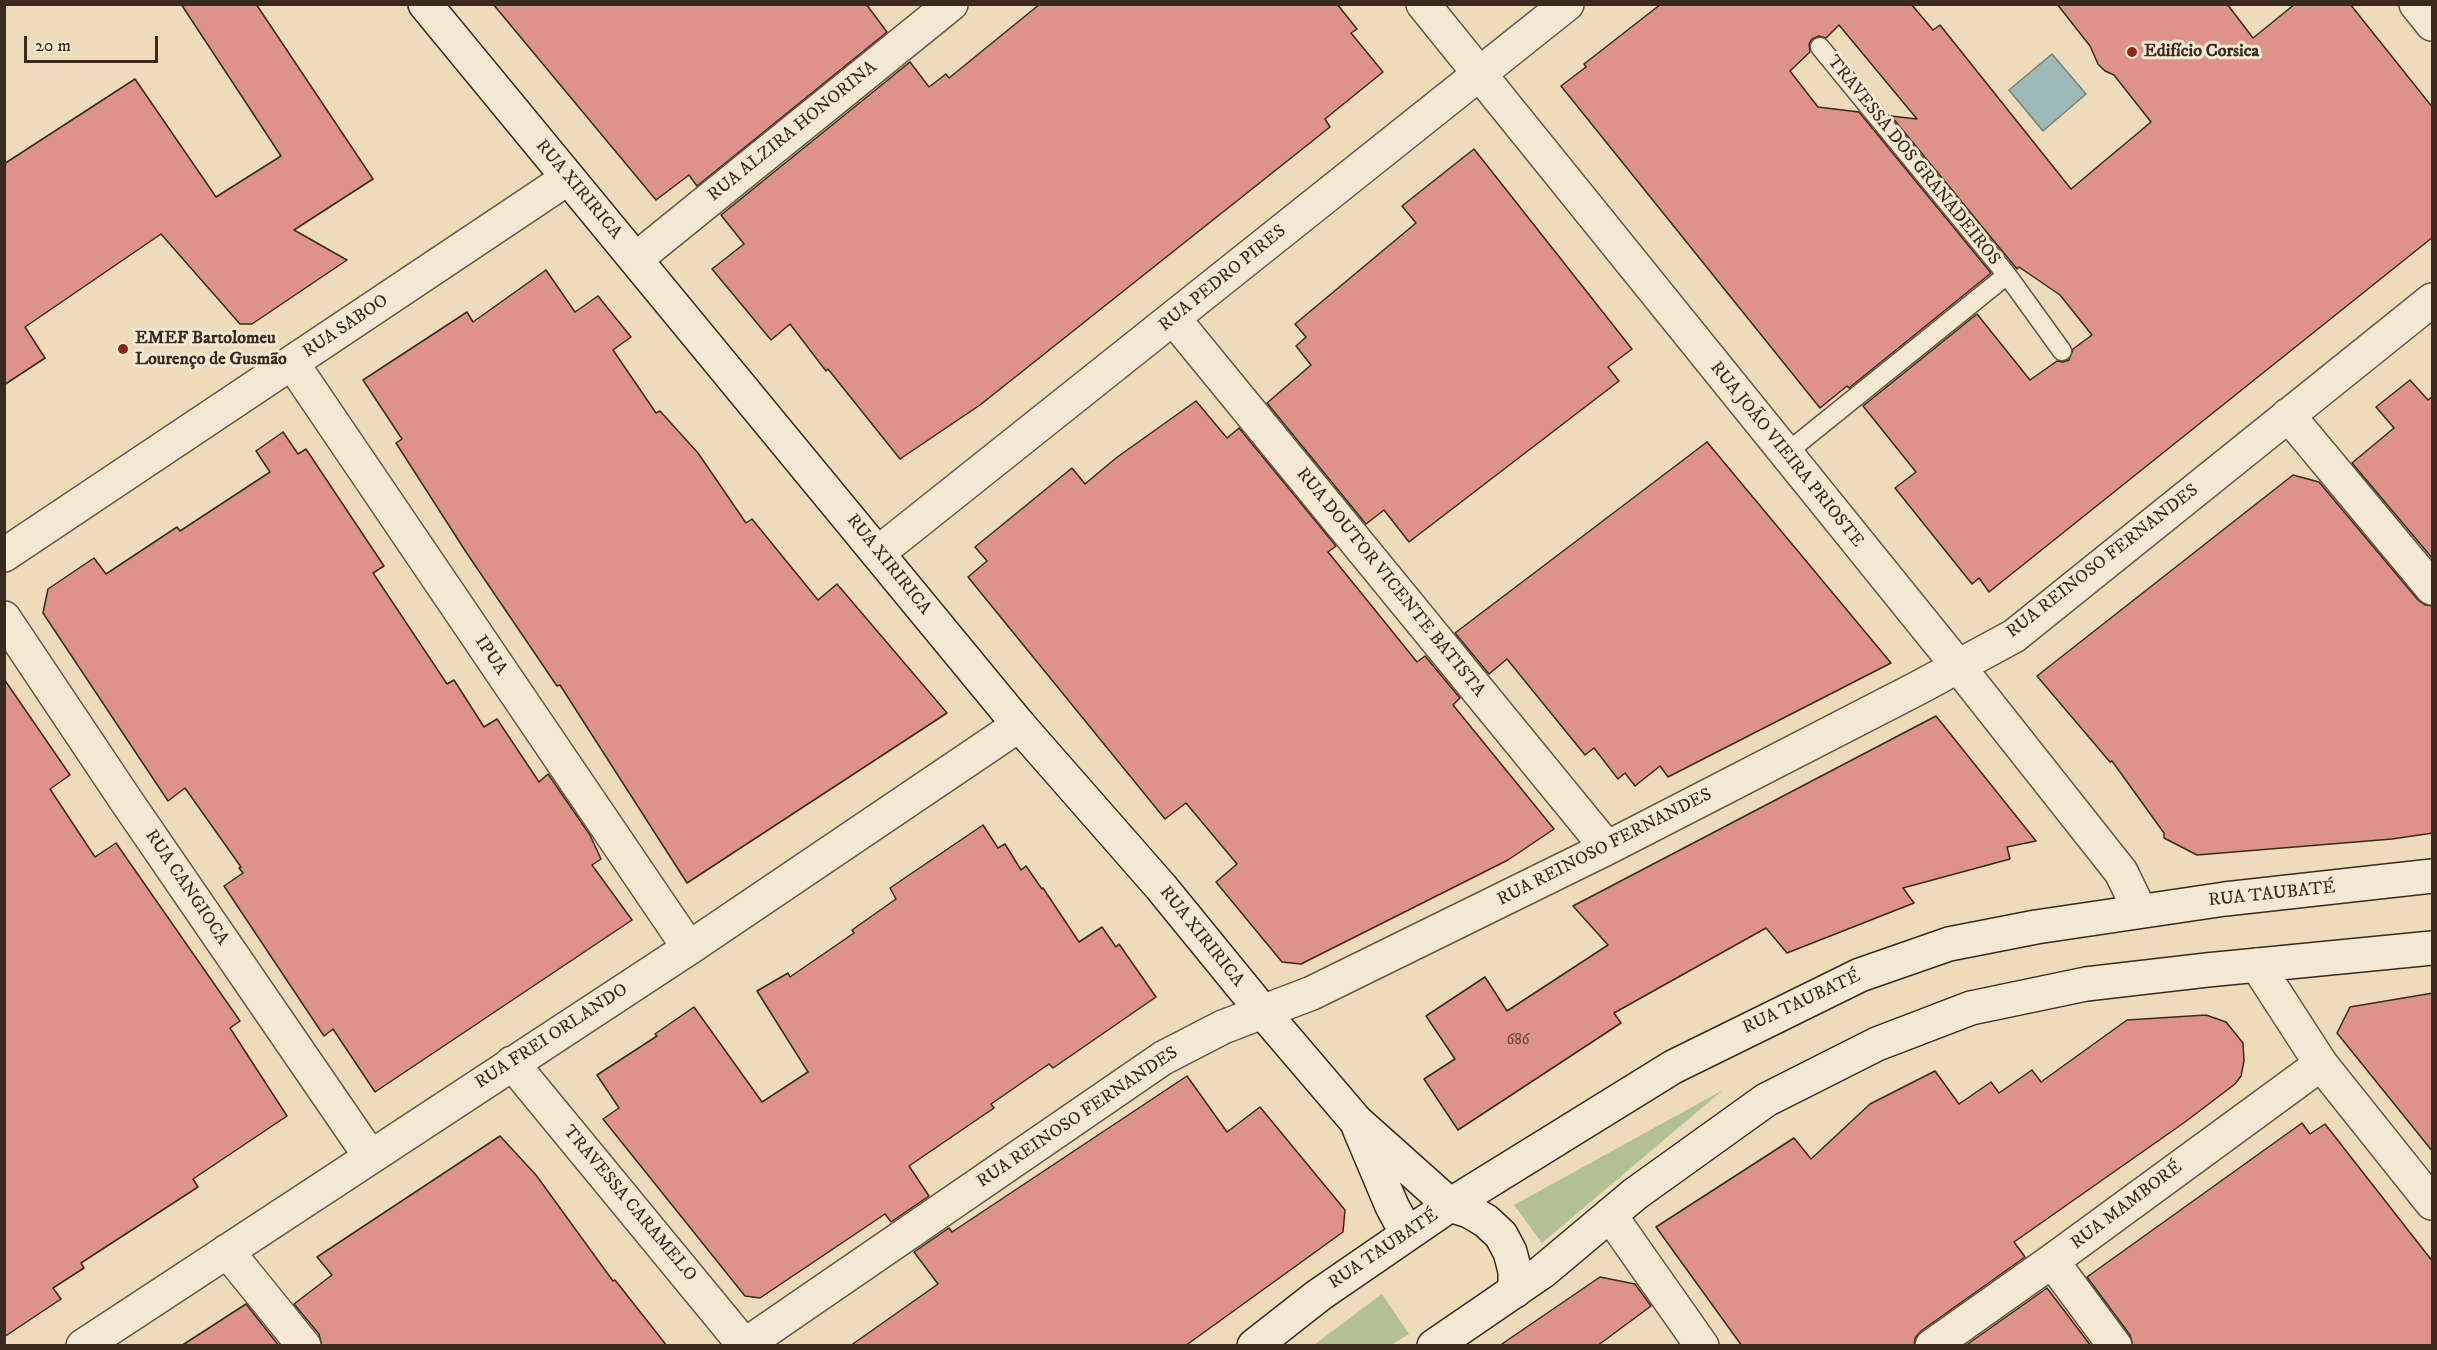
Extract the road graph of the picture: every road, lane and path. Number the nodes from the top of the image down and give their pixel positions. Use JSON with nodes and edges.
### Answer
{"nodes":[{"id":1,"x":425,"y":4,"type":"edge"},
{"id":2,"x":951,"y":4,"type":"edge"},
{"id":3,"x":1423,"y":4,"type":"edge"},
{"id":4,"x":1567,"y":4,"type":"edge"},
{"id":5,"x":2416,"y":4,"type":"edge"},
{"id":6,"x":2433,"y":24,"type":"edge"},
{"id":7,"x":1820,"y":47,"type":"dead end"},
{"id":8,"x":1479,"y":73,"type":"junction"},
{"id":9,"x":568,"y":178,"type":"junction"},
{"id":10,"x":636,"y":259,"type":"junction"},
{"id":11,"x":2007,"y":275,"type":"junction"},
{"id":12,"x":2433,"y":300,"type":"edge"},
{"id":13,"x":1174,"y":319,"type":"junction"},
{"id":14,"x":2062,"y":351,"type":"dead end"},
{"id":15,"x":292,"y":363,"type":"junction"},
{"id":16,"x":2288,"y":415,"type":"junction"},
{"id":17,"x":1785,"y":454,"type":"junction"},
{"id":18,"x":878,"y":553,"type":"junction"},
{"id":19,"x":4,"y":555,"type":"edge"},
{"id":20,"x":2433,"y":588,"type":"edge"},
{"id":21,"x":4,"y":618,"type":"edge"},
{"id":22,"x":1958,"y":666,"type":"junction"},
{"id":23,"x":1019,"y":725,"type":"junction"},
{"id":24,"x":1607,"y":848,"type":"junction"},
{"id":25,"x":2433,"y":876,"type":"edge"},
{"id":26,"x":2140,"y":911,"type":"junction"},
{"id":27,"x":689,"y":948,"type":"junction"},
{"id":28,"x":2433,"y":948,"type":"edge"},
{"id":29,"x":2257,"y":965,"type":"junction"},
{"id":30,"x":1263,"y":1012,"type":"junction"},
{"id":31,"x":512,"y":1063,"type":"junction"},
{"id":32,"x":2320,"y":1064,"type":"junction"},
{"id":33,"x":1356,"y":1120,"type":"junction"},
{"id":34,"x":370,"y":1156,"type":"junction"},
{"id":35,"x":2433,"y":1203,"type":"edge"},
{"id":36,"x":1450,"y":1205,"type":"junction"},
{"id":37,"x":1610,"y":1215,"type":"junction"},
{"id":38,"x":1407,"y":1234,"type":"junction"},
{"id":39,"x":227,"y":1251,"type":"junction"},
{"id":40,"x":2052,"y":1261,"type":"junction"},
{"id":41,"x":1515,"y":1291,"type":"junction"},
{"id":42,"x":745,"y":1345,"type":"edge"},
{"id":43,"x":83,"y":1346,"type":"edge"},
{"id":44,"x":304,"y":1346,"type":"edge"},
{"id":45,"x":1254,"y":1346,"type":"edge"},
{"id":46,"x":1434,"y":1346,"type":"edge"},
{"id":47,"x":1702,"y":1346,"type":"edge"},
{"id":48,"x":1932,"y":1346,"type":"edge"},
{"id":49,"x":2115,"y":1346,"type":"edge"}],
"edges":[{"from":1,"to":9,"type":"street","name":"RUA XIRIRICA"},
{"from":2,"to":10,"type":"street","name":"RUA ALZIRA HONORINA"},
{"from":3,"to":8,"type":"street","name":"RUA JOÃO VIEIRA PRIOSTE"},
{"from":4,"to":8,"type":"street","name":"RUA PEDRO PIRES"},
{"from":5,"to":6,"type":"street"},
{"from":7,"to":11,"type":"lane","name":"TRAVESSA DOS GRANADEIROS"},
{"from":8,"to":13,"type":"street","name":"RUA PEDRO PIRES"},
{"from":8,"to":17,"type":"street","name":"RUA JOÃO VIEIRA PRIOSTE"},
{"from":9,"to":10,"type":"street","name":"RUA XIRIRICA"},
{"from":9,"to":15,"type":"street","name":"RUA SABOO"},
{"from":10,"to":18,"type":"street","name":"RUA XIRIRICA"},
{"from":11,"to":14,"type":"lane","name":"TRAVESSA DOS GRANADEIROS"},
{"from":11,"to":17,"type":"lane","name":"TRAVESSA DOS GRANADEIROS"},
{"from":12,"to":16,"type":"street","name":"RUA REINOSO FERNANDES"},
{"from":13,"to":18,"type":"street","name":"RUA PEDRO PIRES"},
{"from":13,"to":24,"type":"street","name":"RUA DOUTOR VICENTE BATISTA"},
{"from":15,"to":19,"type":"street","name":"RUA SABOO"},
{"from":15,"to":27,"type":"street","name":"IPUA"},
{"from":16,"to":20,"type":"street"},
{"from":16,"to":22,"type":"street","name":"RUA REINOSO FERNANDES"},
{"from":17,"to":22,"type":"street","name":"RUA JOÃO VIEIRA PRIOSTE"},
{"from":18,"to":23,"type":"street","name":"RUA XIRIRICA"},
{"from":21,"to":34,"type":"street","name":"RUA CANGIOCA"},
{"from":22,"to":24,"type":"street","name":"RUA REINOSO FERNANDES"},
{"from":22,"to":26,"type":"street","name":"RUA JOÃO VIEIRA PRIOSTE"},
{"from":23,"to":27,"type":"street","name":"RUA FREI ORLANDO"},
{"from":23,"to":30,"type":"street","name":"RUA XIRIRICA"},
{"from":24,"to":30,"type":"street","name":"RUA REINOSO FERNANDES"},
{"from":25,"to":26,"type":"street","name":"RUA TAUBATÉ"},
{"from":26,"to":36,"type":"street","name":"RUA TAUBATÉ"},
{"from":27,"to":31,"type":"street","name":"RUA FREI ORLANDO"},
{"from":28,"to":29,"type":"street"},
{"from":29,"to":32,"type":"street"},
{"from":29,"to":37,"type":"street"},
{"from":30,"to":33,"type":"street","name":"RUA XIRIRICA"},
{"from":30,"to":42,"type":"street","name":"RUA REINOSO FERNANDES"},
{"from":31,"to":34,"type":"street","name":"RUA FREI ORLANDO"},
{"from":31,"to":42,"type":"street","name":"TRAVESSA CARAMELO"},
{"from":32,"to":35,"type":"street"},
{"from":32,"to":40,"type":"street","name":"RUA MAMBORÉ"},
{"from":33,"to":36,"type":"street","name":"RUA XIRIRICA"},
{"from":33,"to":38,"type":"street","name":"RUA XIRIRICA"},
{"from":34,"to":39,"type":"street","name":"RUA FREI ORLANDO"},
{"from":36,"to":38,"type":"street","name":"RUA TAUBATÉ"},
{"from":36,"to":41,"type":"street"},
{"from":37,"to":41,"type":"street"},
{"from":37,"to":47,"type":"street"},
{"from":38,"to":45,"type":"street","name":"RUA TAUBATÉ"},
{"from":39,"to":43,"type":"street","name":"RUA FREI ORLANDO"},
{"from":39,"to":44,"type":"street"},
{"from":40,"to":48,"type":"street","name":"RUA MAMBORÉ"},
{"from":40,"to":49,"type":"street"},
{"from":41,"to":46,"type":"street"}]}
